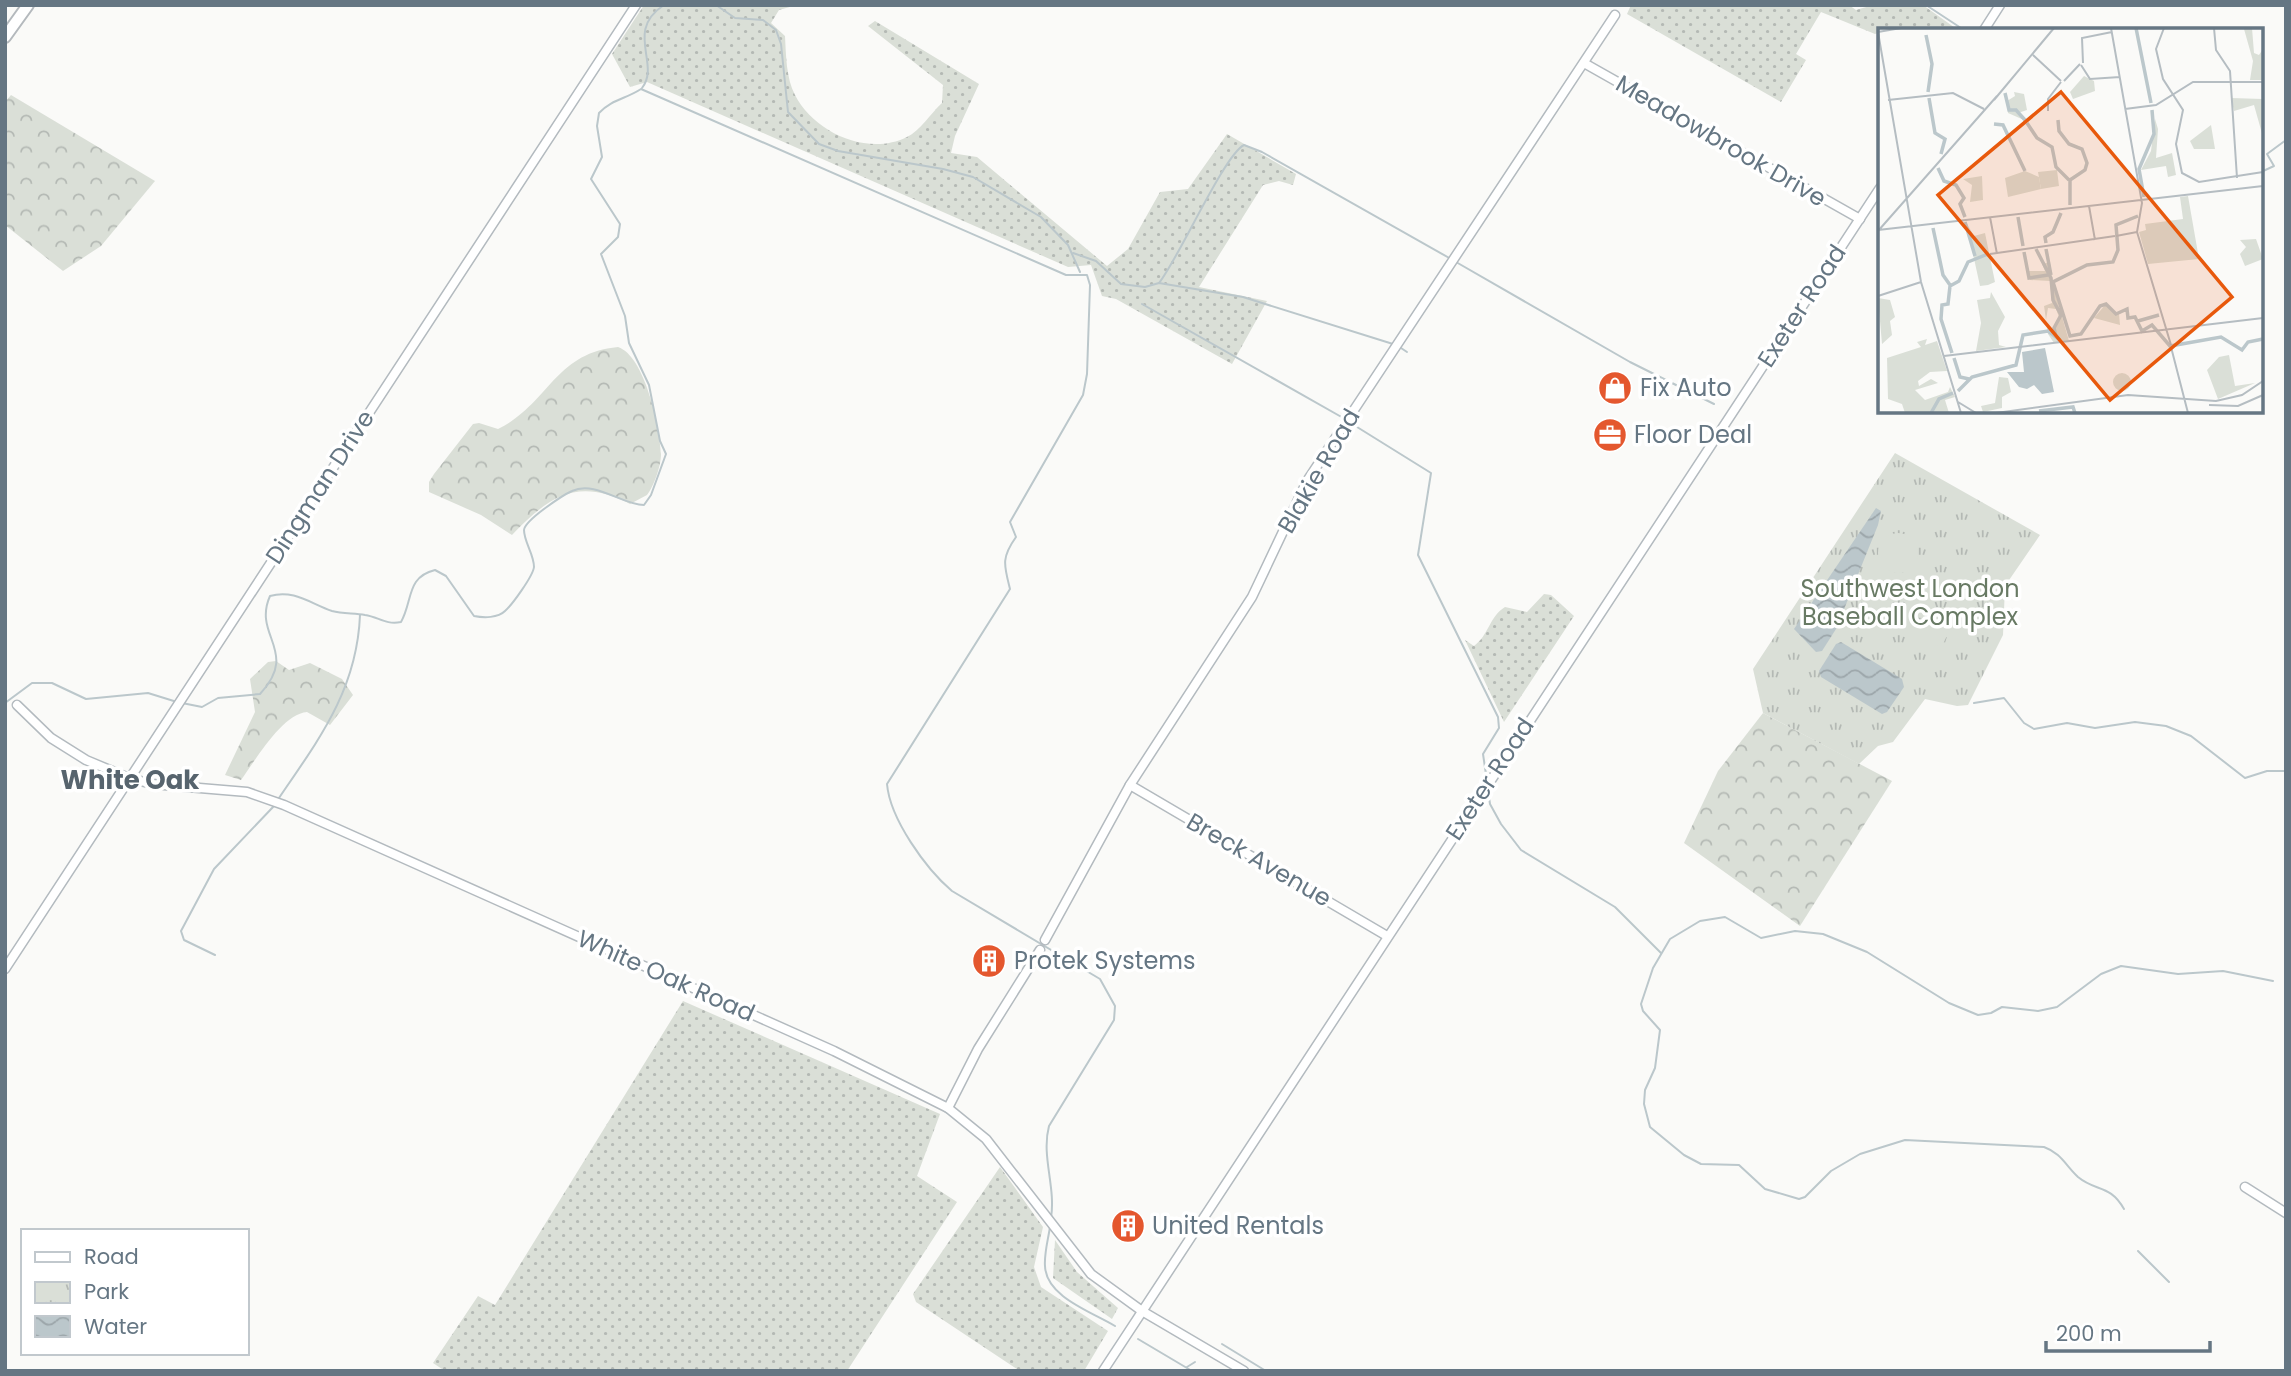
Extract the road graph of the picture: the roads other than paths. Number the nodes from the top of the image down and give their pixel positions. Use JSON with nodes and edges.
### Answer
{"nodes":[{"id":1,"x":27,"y":5,"type":"edge"},
{"id":2,"x":636,"y":5,"type":"edge"},
{"id":3,"x":2000,"y":5,"type":"edge"},
{"id":4,"x":1615,"y":15,"type":"dead end"},
{"id":5,"x":1985,"y":28,"type":"edge"},
{"id":6,"x":5,"y":37,"type":"edge"},
{"id":7,"x":1584,"y":63,"type":"junction"},
{"id":8,"x":1878,"y":191,"type":"edge"},
{"id":9,"x":1860,"y":219,"type":"junction"},
{"id":10,"x":17,"y":705,"type":"dead end"},
{"id":11,"x":129,"y":778,"type":"junction"},
{"id":12,"x":1130,"y":785,"type":"junction"},
{"id":13,"x":1387,"y":936,"type":"junction"},
{"id":14,"x":1045,"y":940,"type":"dead end"},
{"id":15,"x":1040,"y":950,"type":"dead end"},
{"id":16,"x":5,"y":969,"type":"edge"},
{"id":17,"x":948,"y":1108,"type":"junction"},
{"id":18,"x":2245,"y":1187,"type":"dead end"},
{"id":19,"x":2286,"y":1213,"type":"edge"},
{"id":20,"x":1142,"y":1311,"type":"junction"},
{"id":21,"x":1103,"y":1371,"type":"edge"},
{"id":22,"x":1244,"y":1371,"type":"edge"}],
"edges":[{"from":1,"to":6,"type":"highway"},
{"from":2,"to":11,"type":"street","name":"Dingman Drive"},
{"from":3,"to":5,"type":"street"},
{"from":4,"to":7,"type":"street","name":"Blakie Road"},
{"from":7,"to":9,"type":"street","name":"Meadowbrook Drive"},
{"from":7,"to":12,"type":"street","name":"Blakie Road"},
{"from":8,"to":9,"type":"street","name":"Exeter Road"},
{"from":9,"to":13,"type":"street","name":"Exeter Road"},
{"from":10,"to":11,"type":"street","name":"White Oak Road"},
{"from":11,"to":16,"type":"street","name":"Dingman Drive"},
{"from":11,"to":17,"type":"street","name":"White Oak Road"},
{"from":12,"to":13,"type":"street","name":"Breck Avenue"},
{"from":12,"to":14,"type":"street","name":"Blakie Road"},
{"from":13,"to":20,"type":"street","name":"Exeter Road"},
{"from":15,"to":17,"type":"street"},
{"from":17,"to":20,"type":"street","name":"White Oak Road"},
{"from":18,"to":19,"type":"street"},
{"from":20,"to":21,"type":"street","name":"Exeter Road"},
{"from":20,"to":22,"type":"street","name":"White Oak Road"}]}
